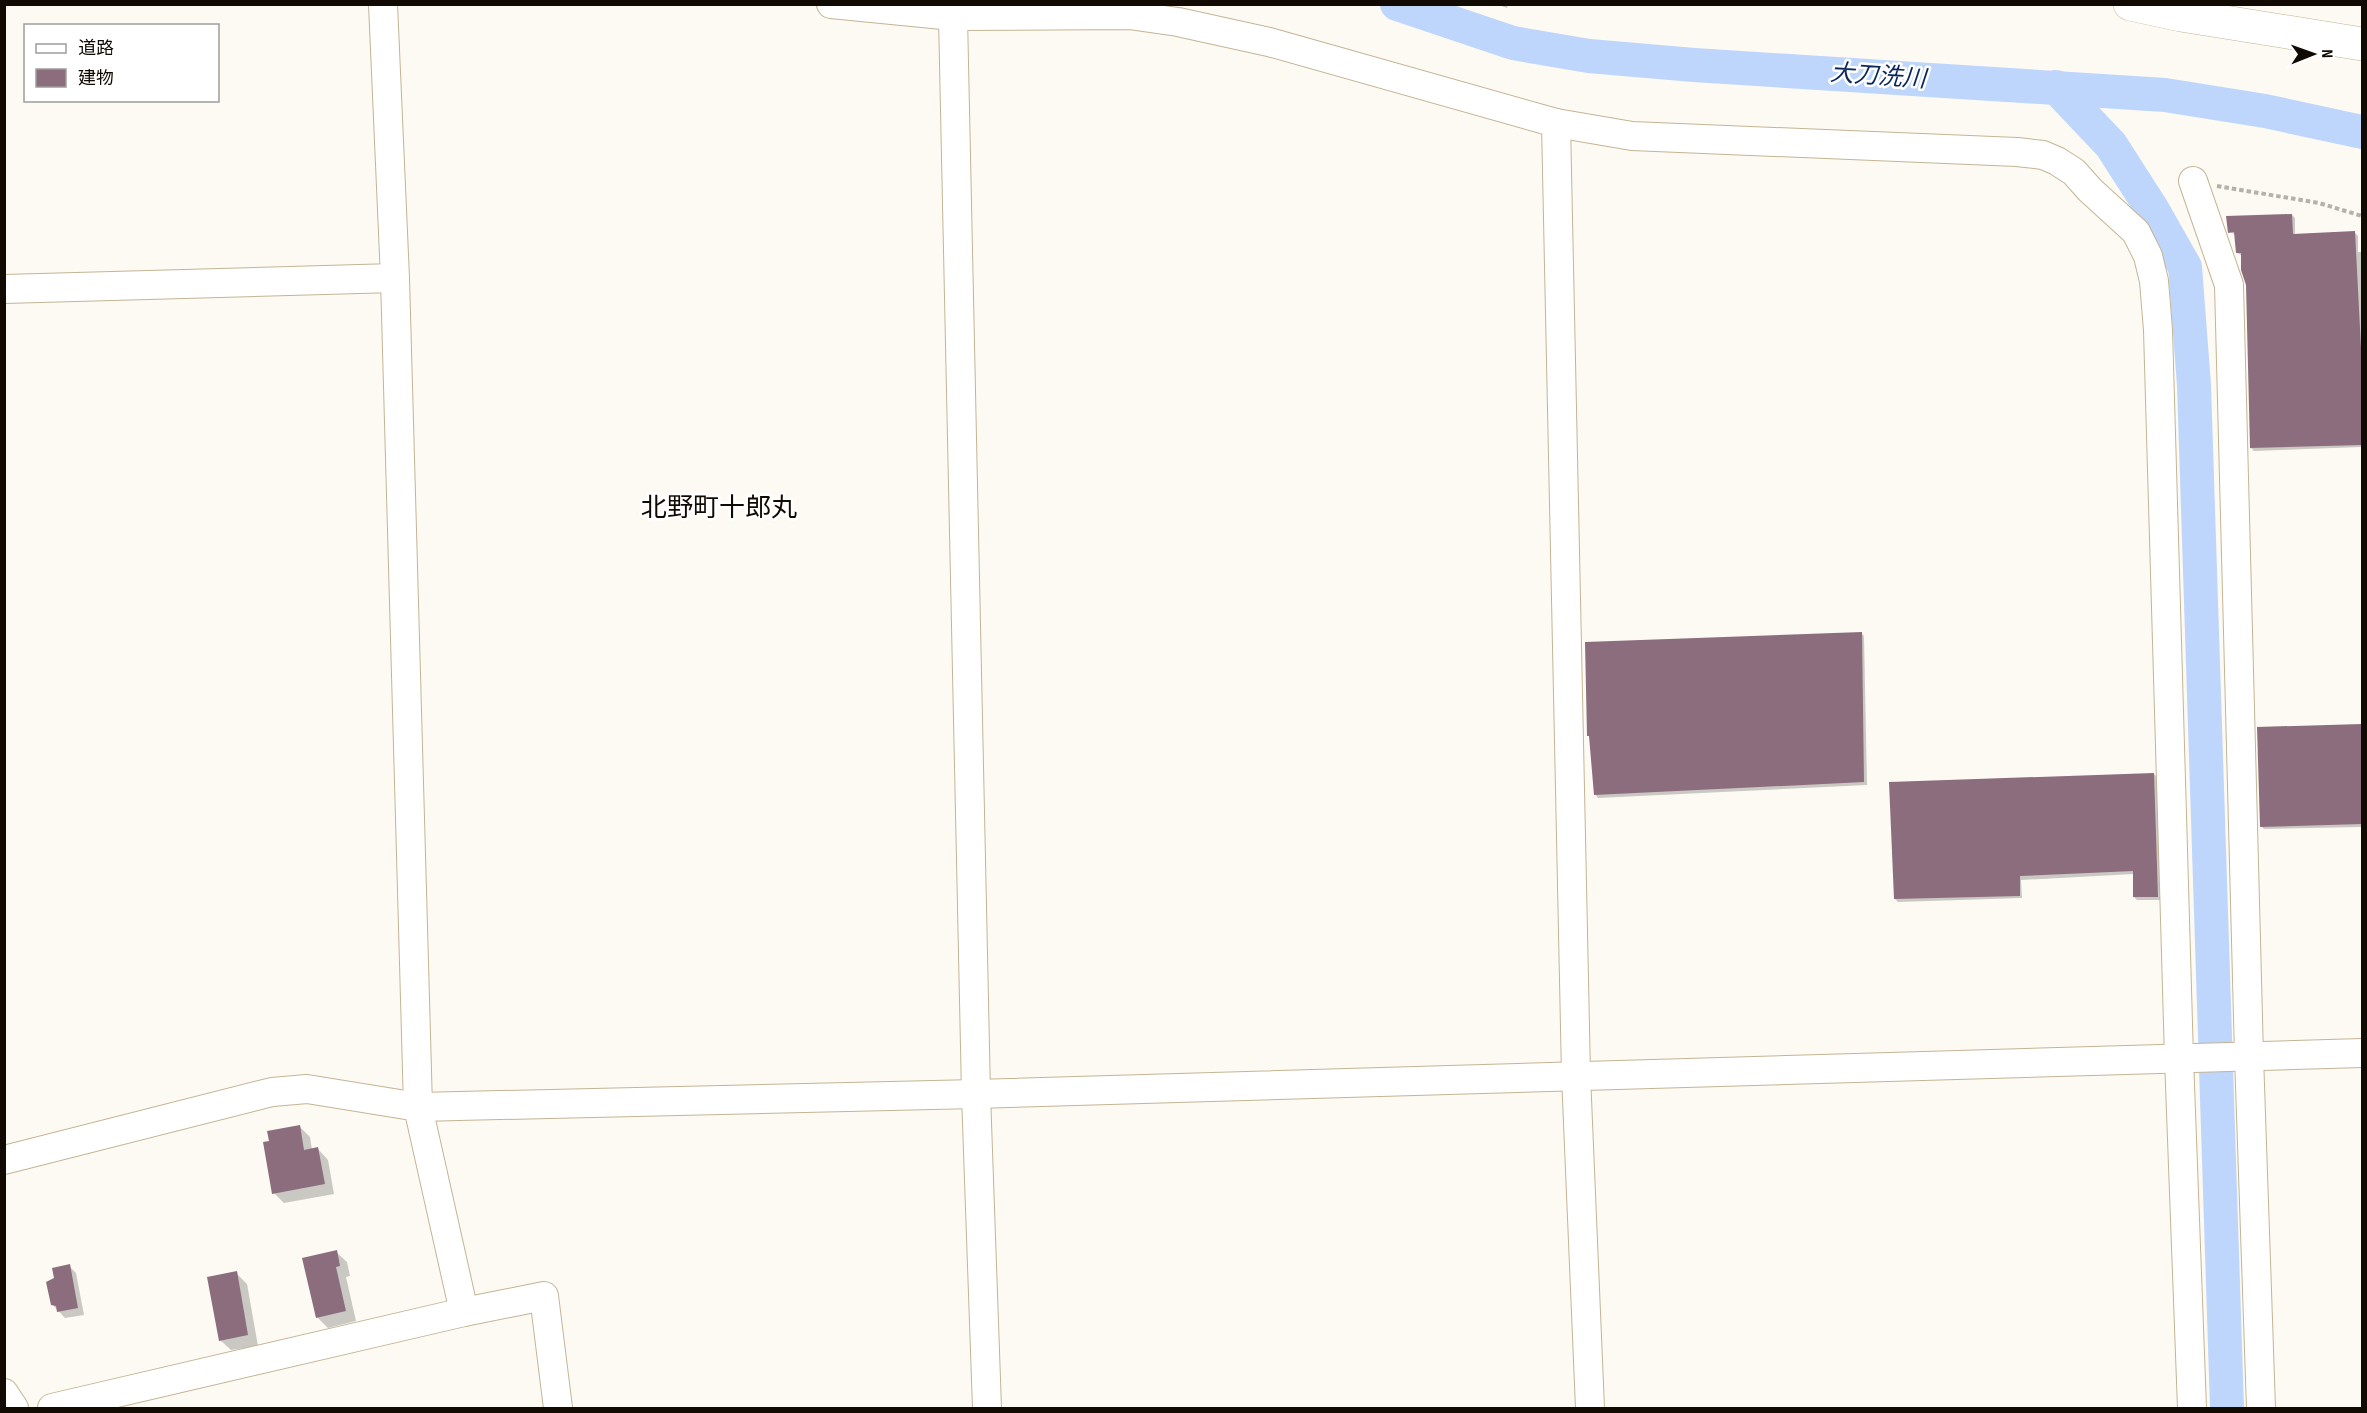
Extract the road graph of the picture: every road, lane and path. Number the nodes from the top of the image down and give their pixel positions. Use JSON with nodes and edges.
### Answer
{"nodes":[{"id":1,"x":383,"y":4,"type":"edge"},
{"id":2,"x":831,"y":4,"type":"edge"},
{"id":3,"x":2130,"y":4,"type":"edge"},
{"id":4,"x":953,"y":16,"type":"junction"},
{"id":5,"x":2362,"y":44,"type":"edge"},
{"id":6,"x":1556,"y":123,"type":"junction"},
{"id":7,"x":2193,"y":181,"type":"joint"},
{"id":8,"x":2362,"y":216,"type":"edge"},
{"id":9,"x":394,"y":278,"type":"junction"},
{"id":10,"x":4,"y":289,"type":"edge"},
{"id":11,"x":2362,"y":1053,"type":"edge"},
{"id":12,"x":2244,"y":1056,"type":"junction"},
{"id":13,"x":2184,"y":1058,"type":"junction"},
{"id":14,"x":1576,"y":1075,"type":"junction"},
{"id":15,"x":976,"y":1094,"type":"junction"},
{"id":16,"x":418,"y":1107,"type":"junction"},
{"id":17,"x":4,"y":1160,"type":"edge"},
{"id":18,"x":464,"y":1312,"type":"junction"},
{"id":19,"x":4,"y":1393,"type":"edge"},
{"id":20,"x":14,"y":1408,"type":"edge"},
{"id":21,"x":52,"y":1408,"type":"edge"},
{"id":22,"x":558,"y":1408,"type":"edge"},
{"id":23,"x":987,"y":1408,"type":"edge"},
{"id":24,"x":1590,"y":1408,"type":"edge"},
{"id":25,"x":2192,"y":1408,"type":"edge"},
{"id":26,"x":2261,"y":1408,"type":"edge"}],
"edges":[{"from":1,"to":9,"type":"street"},
{"from":2,"to":4,"type":"street"},
{"from":3,"to":5,"type":"highway"},
{"from":4,"to":6,"type":"street"},
{"from":4,"to":15,"type":"street"},
{"from":6,"to":13,"type":"street"},
{"from":6,"to":14,"type":"street"},
{"from":7,"to":8,"type":"path"},
{"from":7,"to":12,"type":"street"},
{"from":9,"to":10,"type":"street"},
{"from":9,"to":16,"type":"street"},
{"from":11,"to":12,"type":"street"},
{"from":12,"to":13,"type":"street"},
{"from":12,"to":26,"type":"street"},
{"from":13,"to":14,"type":"street"},
{"from":13,"to":25,"type":"street"},
{"from":14,"to":15,"type":"street"},
{"from":14,"to":24,"type":"street"},
{"from":15,"to":16,"type":"street"},
{"from":15,"to":23,"type":"street"},
{"from":16,"to":17,"type":"street"},
{"from":16,"to":18,"type":"street"},
{"from":18,"to":21,"type":"street"},
{"from":18,"to":22,"type":"street"},
{"from":19,"to":20,"type":"street"}]}
